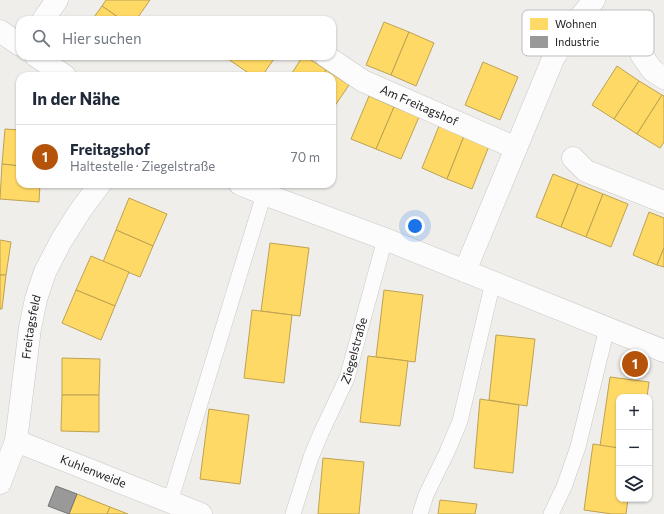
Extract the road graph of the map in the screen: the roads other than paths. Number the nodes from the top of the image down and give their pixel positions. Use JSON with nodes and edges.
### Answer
{"nodes":[{"id":1,"x":57,"y":0,"type":"edge"},
{"id":2,"x":594,"y":0,"type":"edge"},
{"id":3,"x":586,"y":10,"type":"edge"},
{"id":4,"x":46,"y":16,"type":"edge"},
{"id":5,"x":0,"y":31,"type":"edge"},
{"id":6,"x":16,"y":42,"type":"edge"},
{"id":7,"x":555,"y":56,"type":"edge"},
{"id":8,"x":642,"y":56,"type":"edge"},
{"id":9,"x":42,"y":60,"type":"edge"},
{"id":10,"x":332,"y":60,"type":"edge"},
{"id":11,"x":60,"y":72,"type":"edge"},
{"id":12,"x":664,"y":78,"type":"edge"},
{"id":13,"x":516,"y":148,"type":"junction"},
{"id":14,"x":573,"y":158,"type":"dead end"},
{"id":15,"x":97,"y":188,"type":"edge"},
{"id":16,"x":250,"y":188,"type":"edge"},
{"id":17,"x":264,"y":194,"type":"junction"},
{"id":18,"x":664,"y":202,"type":"edge"},
{"id":19,"x":385,"y":239,"type":"junction"},
{"id":20,"x":465,"y":271,"type":"junction"},
{"id":21,"x":493,"y":282,"type":"junction"},
{"id":22,"x":607,"y":328,"type":"junction"},
{"id":23,"x":664,"y":351,"type":"edge"},
{"id":24,"x":16,"y":441,"type":"junction"},
{"id":25,"x":0,"y":483,"type":"edge"},
{"id":26,"x":170,"y":502,"type":"junction"},
{"id":27,"x":201,"y":514,"type":"edge"},
{"id":28,"x":293,"y":514,"type":"edge"},
{"id":29,"x":420,"y":514,"type":"edge"},
{"id":30,"x":551,"y":514,"type":"edge"}],
"edges":[{"from":1,"to":4,"type":"street"},
{"from":2,"to":3,"type":"street"},
{"from":5,"to":6,"type":"street"},
{"from":7,"to":13,"type":"street"},
{"from":8,"to":12,"type":"street"},
{"from":9,"to":11,"type":"street"},
{"from":10,"to":13,"type":"street","name":"Am Freitagshof"},
{"from":13,"to":20,"type":"street"},
{"from":14,"to":18,"type":"street"},
{"from":15,"to":24,"type":"street","name":"Freitagsfeld"},
{"from":16,"to":17,"type":"street"},
{"from":17,"to":19,"type":"street"},
{"from":17,"to":26,"type":"lane"},
{"from":19,"to":20,"type":"street"},
{"from":19,"to":28,"type":"lane","name":"Ziegelstraße"},
{"from":20,"to":21,"type":"street"},
{"from":21,"to":22,"type":"street"},
{"from":21,"to":29,"type":"lane"},
{"from":22,"to":23,"type":"street"},
{"from":22,"to":30,"type":"lane"},
{"from":24,"to":25,"type":"street","name":"Freitagsfeld"},
{"from":24,"to":26,"type":"street","name":"Kuhlenweide"},
{"from":26,"to":27,"type":"street","name":"Kuhlenweide"}]}
